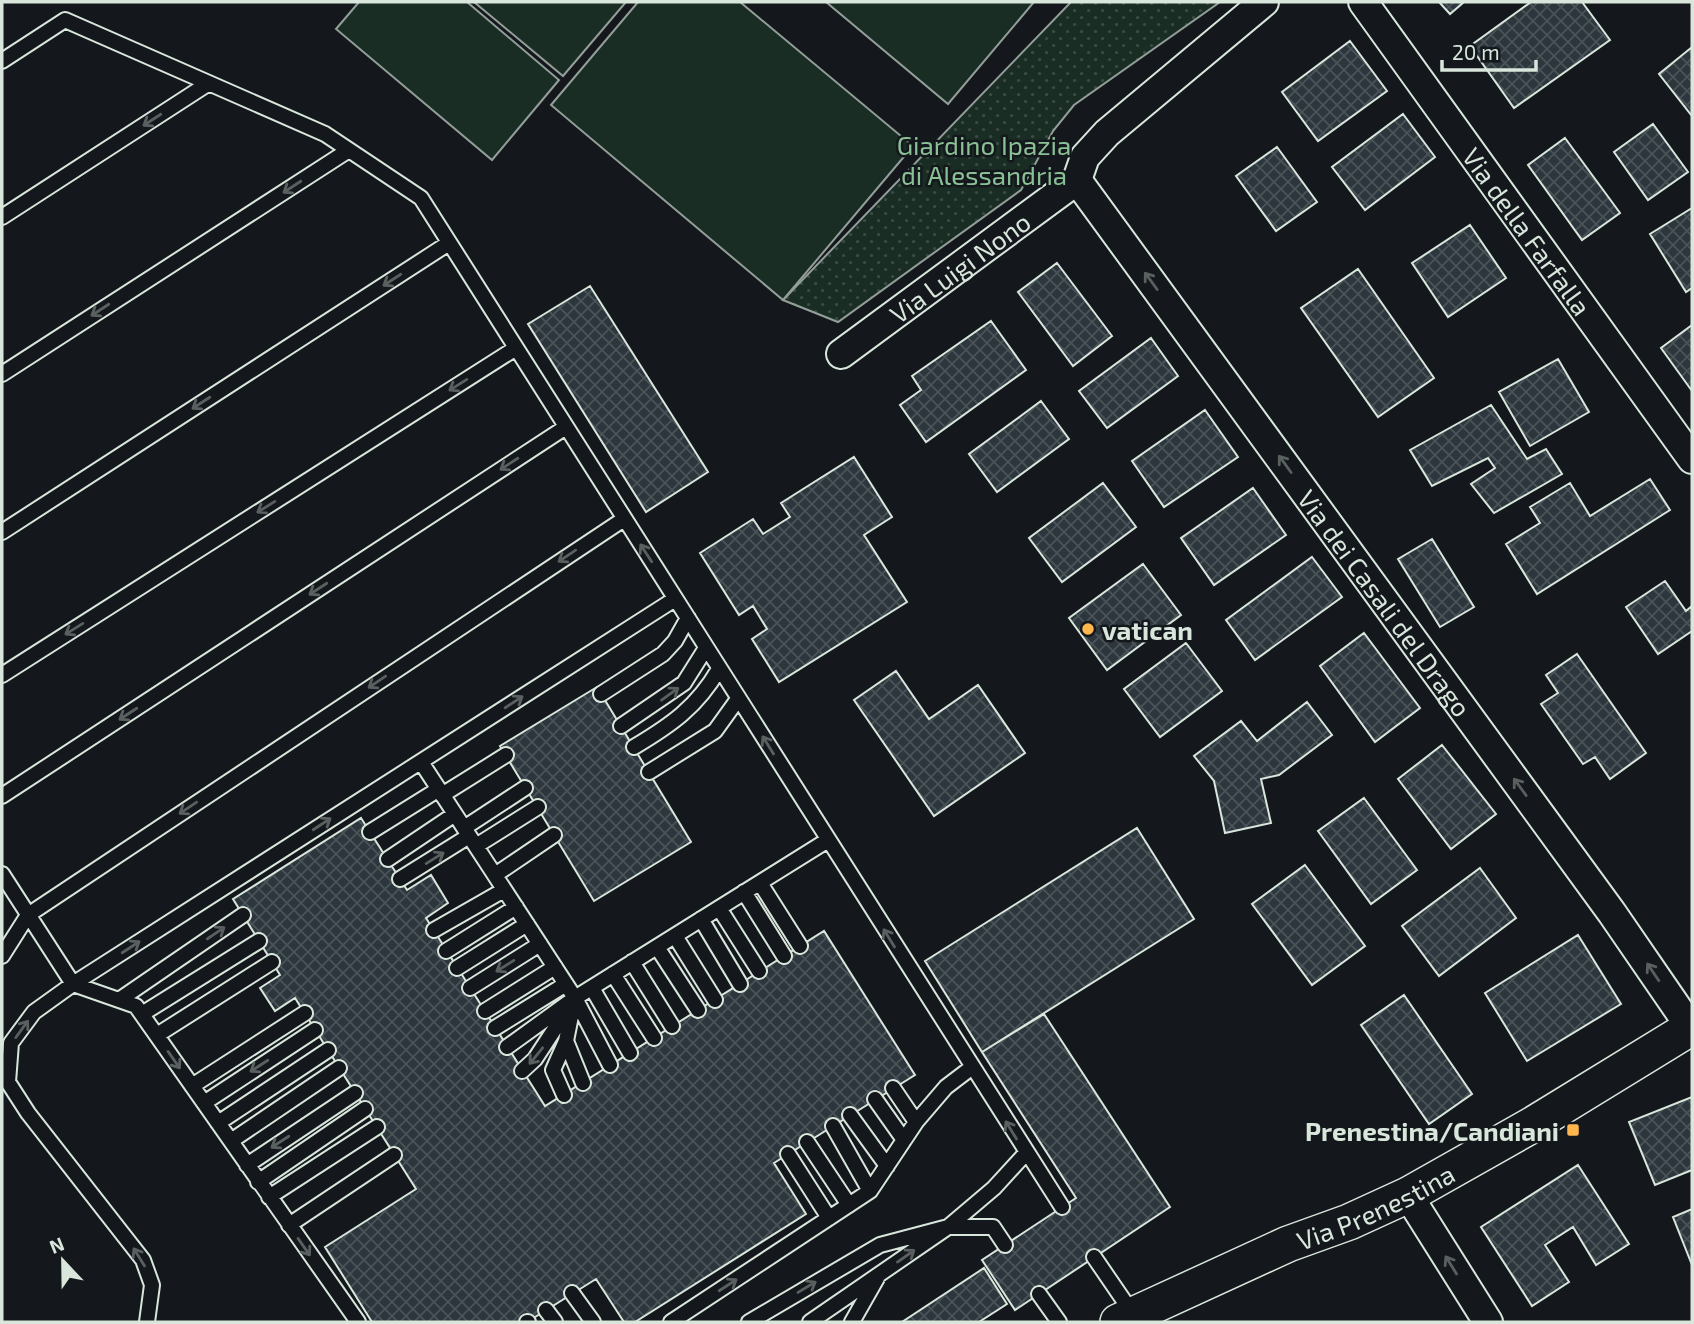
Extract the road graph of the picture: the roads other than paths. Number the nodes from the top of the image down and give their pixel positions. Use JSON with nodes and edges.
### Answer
{"nodes":[{"id":1,"x":1265,"y":2,"type":"edge"},
{"id":2,"x":1363,"y":2,"type":"edge"},
{"id":3,"x":2,"y":61,"type":"edge"},
{"id":4,"x":209,"y":83,"type":"junction"},
{"id":5,"x":349,"y":150,"type":"junction"},
{"id":6,"x":1077,"y":180,"type":"junction"},
{"id":7,"x":2,"y":217,"type":"edge"},
{"id":8,"x":449,"y":243,"type":"junction"},
{"id":9,"x":516,"y":348,"type":"junction"},
{"id":10,"x":841,"y":354,"type":"dead end"},
{"id":11,"x":2,"y":374,"type":"edge"},
{"id":12,"x":566,"y":427,"type":"junction"},
{"id":13,"x":1692,"y":459,"type":"edge"},
{"id":14,"x":624,"y":519,"type":"junction"},
{"id":15,"x":2,"y":532,"type":"edge"},
{"id":16,"x":675,"y":599,"type":"junction"},
{"id":17,"x":688,"y":618,"type":"junction"},
{"id":18,"x":706,"y":648,"type":"junction"},
{"id":19,"x":719,"y":669,"type":"junction"},
{"id":20,"x":2,"y":675,"type":"edge"},
{"id":21,"x":601,"y":694,"type":"dead end"},
{"id":22,"x":738,"y":699,"type":"junction"},
{"id":23,"x":621,"y":726,"type":"dead end"},
{"id":24,"x":634,"y":747,"type":"dead end"},
{"id":25,"x":506,"y":755,"type":"dead end"},
{"id":26,"x":421,"y":762,"type":"junction"},
{"id":27,"x":649,"y":772,"type":"dead end"},
{"id":28,"x":525,"y":788,"type":"dead end"},
{"id":29,"x":441,"y":792,"type":"junction"},
{"id":30,"x":2,"y":796,"type":"edge"},
{"id":31,"x":538,"y":807,"type":"dead end"},
{"id":32,"x":456,"y":814,"type":"junction"},
{"id":33,"x":370,"y":832,"type":"dead end"},
{"id":34,"x":554,"y":835,"type":"dead end"},
{"id":35,"x":470,"y":836,"type":"junction"},
{"id":36,"x":828,"y":840,"type":"junction"},
{"id":37,"x":388,"y":859,"type":"dead end"},
{"id":38,"x":2,"y":874,"type":"edge"},
{"id":39,"x":495,"y":875,"type":"junction"},
{"id":40,"x":400,"y":879,"type":"dead end"},
{"id":41,"x":760,"y":883,"type":"junction"},
{"id":42,"x":504,"y":890,"type":"junction"},
{"id":43,"x":744,"y":892,"type":"junction"},
{"id":44,"x":516,"y":907,"type":"junction"},
{"id":45,"x":719,"y":908,"type":"junction"},
{"id":46,"x":28,"y":915,"type":"junction"},
{"id":47,"x":243,"y":915,"type":"dead end"},
{"id":48,"x":701,"y":919,"type":"junction"},
{"id":49,"x":527,"y":924,"type":"junction"},
{"id":50,"x":434,"y":930,"type":"dead end"},
{"id":51,"x":675,"y":936,"type":"junction"},
{"id":52,"x":259,"y":941,"type":"dead end"},
{"id":53,"x":540,"y":944,"type":"junction"},
{"id":54,"x":800,"y":946,"type":"dead end"},
{"id":55,"x":657,"y":947,"type":"junction"},
{"id":56,"x":446,"y":951,"type":"dead end"},
{"id":57,"x":2,"y":956,"type":"edge"},
{"id":58,"x":784,"y":956,"type":"dead end"},
{"id":59,"x":272,"y":962,"type":"dead end"},
{"id":60,"x":632,"y":962,"type":"junction"},
{"id":61,"x":555,"y":967,"type":"junction"},
{"id":62,"x":457,"y":968,"type":"dead end"},
{"id":63,"x":759,"y":971,"type":"dead end"},
{"id":64,"x":613,"y":974,"type":"junction"},
{"id":65,"x":73,"y":984,"type":"junction"},
{"id":66,"x":566,"y":984,"type":"junction"},
{"id":67,"x":740,"y":984,"type":"dead end"},
{"id":68,"x":470,"y":988,"type":"dead end"},
{"id":69,"x":592,"y":988,"type":"junction"},
{"id":70,"x":575,"y":998,"type":"junction"},
{"id":71,"x":119,"y":1000,"type":"junction"},
{"id":72,"x":715,"y":1000,"type":"dead end"},
{"id":73,"x":698,"y":1010,"type":"dead end"},
{"id":74,"x":485,"y":1011,"type":"dead end"},
{"id":75,"x":304,"y":1013,"type":"dead end"},
{"id":76,"x":142,"y":1014,"type":"junction"},
{"id":77,"x":672,"y":1026,"type":"dead end"},
{"id":78,"x":495,"y":1028,"type":"dead end"},
{"id":79,"x":1692,"y":1028,"type":"edge"},
{"id":80,"x":315,"y":1030,"type":"dead end"},
{"id":81,"x":157,"y":1035,"type":"junction"},
{"id":82,"x":654,"y":1038,"type":"dead end"},
{"id":83,"x":566,"y":1041,"type":"junction"},
{"id":84,"x":507,"y":1047,"type":"dead end"},
{"id":85,"x":328,"y":1050,"type":"dead end"},
{"id":86,"x":630,"y":1053,"type":"dead end"},
{"id":87,"x":610,"y":1065,"type":"dead end"},
{"id":88,"x":339,"y":1068,"type":"dead end"},
{"id":89,"x":971,"y":1068,"type":"junction"},
{"id":90,"x":522,"y":1071,"type":"dead end"},
{"id":91,"x":583,"y":1083,"type":"dead end"},
{"id":92,"x":192,"y":1086,"type":"junction"},
{"id":93,"x":893,"y":1088,"type":"dead end"},
{"id":94,"x":355,"y":1093,"type":"dead end"},
{"id":95,"x":564,"y":1095,"type":"dead end"},
{"id":96,"x":875,"y":1099,"type":"dead end"},
{"id":97,"x":204,"y":1103,"type":"junction"},
{"id":98,"x":365,"y":1109,"type":"dead end"},
{"id":99,"x":850,"y":1115,"type":"dead end"},
{"id":100,"x":916,"y":1122,"type":"junction"},
{"id":101,"x":218,"y":1123,"type":"junction"},
{"id":102,"x":832,"y":1126,"type":"dead end"},
{"id":103,"x":377,"y":1127,"type":"dead end"},
{"id":104,"x":904,"y":1140,"type":"junction"},
{"id":105,"x":231,"y":1141,"type":"junction"},
{"id":106,"x":807,"y":1142,"type":"dead end"},
{"id":107,"x":1026,"y":1153,"type":"junction"},
{"id":108,"x":788,"y":1154,"type":"dead end"},
{"id":109,"x":394,"y":1155,"type":"dead end"},
{"id":110,"x":247,"y":1165,"type":"junction"},
{"id":111,"x":887,"y":1166,"type":"junction"},
{"id":112,"x":258,"y":1182,"type":"junction"},
{"id":113,"x":870,"y":1191,"type":"junction"},
{"id":114,"x":1408,"y":1195,"type":"junction"},
{"id":115,"x":269,"y":1197,"type":"junction"},
{"id":116,"x":849,"y":1205,"type":"junction"},
{"id":117,"x":1062,"y":1208,"type":"dead end"},
{"id":118,"x":829,"y":1218,"type":"junction"},
{"id":119,"x":289,"y":1225,"type":"junction"},
{"id":120,"x":948,"y":1227,"type":"junction"},
{"id":121,"x":1005,"y":1245,"type":"dead end"},
{"id":122,"x":1094,"y":1257,"type":"dead end"},
{"id":123,"x":879,"y":1274,"type":"junction"},
{"id":124,"x":572,"y":1293,"type":"dead end"},
{"id":125,"x":1039,"y":1294,"type":"dead end"},
{"id":126,"x":546,"y":1310,"type":"dead end"},
{"id":127,"x":1125,"y":1318,"type":"edge"},
{"id":128,"x":147,"y":1322,"type":"edge"},
{"id":129,"x":358,"y":1322,"type":"edge"},
{"id":130,"x":555,"y":1322,"type":"edge"},
{"id":131,"x":593,"y":1322,"type":"edge"},
{"id":132,"x":671,"y":1322,"type":"edge"},
{"id":133,"x":749,"y":1322,"type":"edge"},
{"id":134,"x":810,"y":1322,"type":"edge"},
{"id":135,"x":852,"y":1322,"type":"edge"},
{"id":136,"x":1059,"y":1322,"type":"edge"},
{"id":137,"x":1488,"y":1322,"type":"edge"}],
"edges":[{"from":1,"to":6,"type":"street"},
{"from":2,"to":13,"type":"street","name":"Via della Farfalla"},
{"from":3,"to":4,"type":"lane"},
{"from":4,"to":5,"type":"lane"},
{"from":4,"to":7,"type":"lane","one_way":true},
{"from":5,"to":8,"type":"lane"},
{"from":5,"to":11,"type":"lane","one_way":true},
{"from":6,"to":10,"type":"street","name":"Via Luigi Nono"},
{"from":79,"to":6,"type":"street","name":"Via dei Casali del Drago","one_way":true},
{"from":8,"to":9,"type":"lane"},
{"from":8,"to":15,"type":"lane","one_way":true},
{"from":9,"to":12,"type":"lane"},
{"from":9,"to":20,"type":"lane","one_way":true},
{"from":12,"to":14,"type":"lane"},
{"from":12,"to":30,"type":"lane","one_way":true},
{"from":16,"to":14,"type":"lane","one_way":true},
{"from":14,"to":46,"type":"lane","one_way":true},
{"from":16,"to":17,"type":"lane"},
{"from":26,"to":16,"type":"lane","one_way":true},
{"from":17,"to":18,"type":"lane"},
{"from":17,"to":21,"type":"lane"},
{"from":18,"to":19,"type":"lane"},
{"from":23,"to":18,"type":"lane","one_way":true},
{"from":19,"to":22,"type":"lane"},
{"from":19,"to":24,"type":"lane"},
{"from":22,"to":27,"type":"lane"},
{"from":36,"to":22,"type":"lane","one_way":true},
{"from":25,"to":29,"type":"lane"},
{"from":26,"to":29,"type":"lane"},
{"from":65,"to":26,"type":"lane","one_way":true},
{"from":28,"to":35,"type":"lane"},
{"from":29,"to":32,"type":"lane"},
{"from":29,"to":33,"type":"lane"},
{"from":31,"to":35,"type":"lane"},
{"from":32,"to":35,"type":"lane"},
{"from":32,"to":37,"type":"lane"},
{"from":34,"to":39,"type":"lane"},
{"from":35,"to":39,"type":"lane"},
{"from":40,"to":35,"type":"lane","one_way":true},
{"from":36,"to":41,"type":"lane"},
{"from":89,"to":36,"type":"lane","one_way":true},
{"from":38,"to":46,"type":"lane"},
{"from":39,"to":42,"type":"lane"},
{"from":41,"to":43,"type":"lane"},
{"from":41,"to":54,"type":"lane"},
{"from":42,"to":44,"type":"lane"},
{"from":42,"to":50,"type":"lane"},
{"from":43,"to":45,"type":"lane"},
{"from":43,"to":58,"type":"lane"},
{"from":44,"to":49,"type":"lane"},
{"from":44,"to":56,"type":"lane"},
{"from":45,"to":48,"type":"lane"},
{"from":45,"to":63,"type":"lane"},
{"from":46,"to":57,"type":"lane"},
{"from":46,"to":65,"type":"lane"},
{"from":71,"to":47,"type":"lane","one_way":true},
{"from":48,"to":51,"type":"lane"},
{"from":48,"to":67,"type":"lane"},
{"from":49,"to":53,"type":"lane"},
{"from":49,"to":62,"type":"lane"},
{"from":51,"to":55,"type":"lane"},
{"from":51,"to":72,"type":"lane"},
{"from":52,"to":76,"type":"lane"},
{"from":53,"to":61,"type":"lane"},
{"from":53,"to":68,"type":"lane","one_way":true},
{"from":55,"to":60,"type":"lane"},
{"from":55,"to":73,"type":"lane"},
{"from":59,"to":81,"type":"lane"},
{"from":60,"to":64,"type":"lane"},
{"from":60,"to":77,"type":"lane"},
{"from":61,"to":66,"type":"lane"},
{"from":61,"to":74,"type":"lane"},
{"from":64,"to":69,"type":"lane"},
{"from":64,"to":82,"type":"lane"},
{"from":65,"to":71,"type":"lane"},
{"from":128,"to":65,"type":"lane","one_way":true},
{"from":66,"to":70,"type":"lane"},
{"from":66,"to":78,"type":"lane"},
{"from":69,"to":70,"type":"lane"},
{"from":69,"to":86,"type":"lane"},
{"from":70,"to":83,"type":"lane"},
{"from":70,"to":84,"type":"lane"},
{"from":70,"to":87,"type":"lane"},
{"from":70,"to":90,"type":"lane","one_way":true},
{"from":71,"to":76,"type":"lane"},
{"from":75,"to":92,"type":"lane"},
{"from":76,"to":81,"type":"lane"},
{"from":79,"to":114,"type":"street","name":"Via Prenestina"},
{"from":80,"to":97,"type":"lane","one_way":true},
{"from":81,"to":92,"type":"lane","one_way":true},
{"from":83,"to":91,"type":"lane"},
{"from":83,"to":95,"type":"lane"},
{"from":85,"to":101,"type":"lane"},
{"from":88,"to":105,"type":"lane"},
{"from":89,"to":100,"type":"lane"},
{"from":107,"to":89,"type":"lane","one_way":true},
{"from":92,"to":97,"type":"lane"},
{"from":93,"to":100,"type":"lane"},
{"from":94,"to":110,"type":"lane","one_way":true},
{"from":96,"to":104,"type":"lane"},
{"from":97,"to":101,"type":"lane"},
{"from":98,"to":112,"type":"lane"},
{"from":99,"to":111,"type":"lane"},
{"from":100,"to":104,"type":"lane"},
{"from":101,"to":105,"type":"lane"},
{"from":102,"to":113,"type":"lane"},
{"from":103,"to":115,"type":"lane"},
{"from":104,"to":111,"type":"lane"},
{"from":105,"to":110,"type":"lane"},
{"from":106,"to":116,"type":"lane"},
{"from":107,"to":117,"type":"lane"},
{"from":107,"to":120,"type":"lane"},
{"from":108,"to":118,"type":"lane"},
{"from":109,"to":119,"type":"lane"},
{"from":110,"to":112,"type":"lane"},
{"from":111,"to":113,"type":"lane"},
{"from":112,"to":115,"type":"lane"},
{"from":113,"to":116,"type":"lane"},
{"from":114,"to":127,"type":"street","name":"Via Prenestina"},
{"from":137,"to":114,"type":"street","one_way":true},
{"from":115,"to":119,"type":"lane"},
{"from":116,"to":118,"type":"lane"},
{"from":132,"to":118,"type":"lane","one_way":true},
{"from":119,"to":129,"type":"lane","one_way":true},
{"from":120,"to":121,"type":"lane"},
{"from":123,"to":120,"type":"lane","one_way":true},
{"from":133,"to":120,"type":"lane","one_way":true},
{"from":122,"to":127,"type":"lane"},
{"from":123,"to":134,"type":"lane"},
{"from":123,"to":135,"type":"lane"},
{"from":124,"to":131,"type":"lane"},
{"from":125,"to":136,"type":"lane"},
{"from":126,"to":130,"type":"lane"}]}
